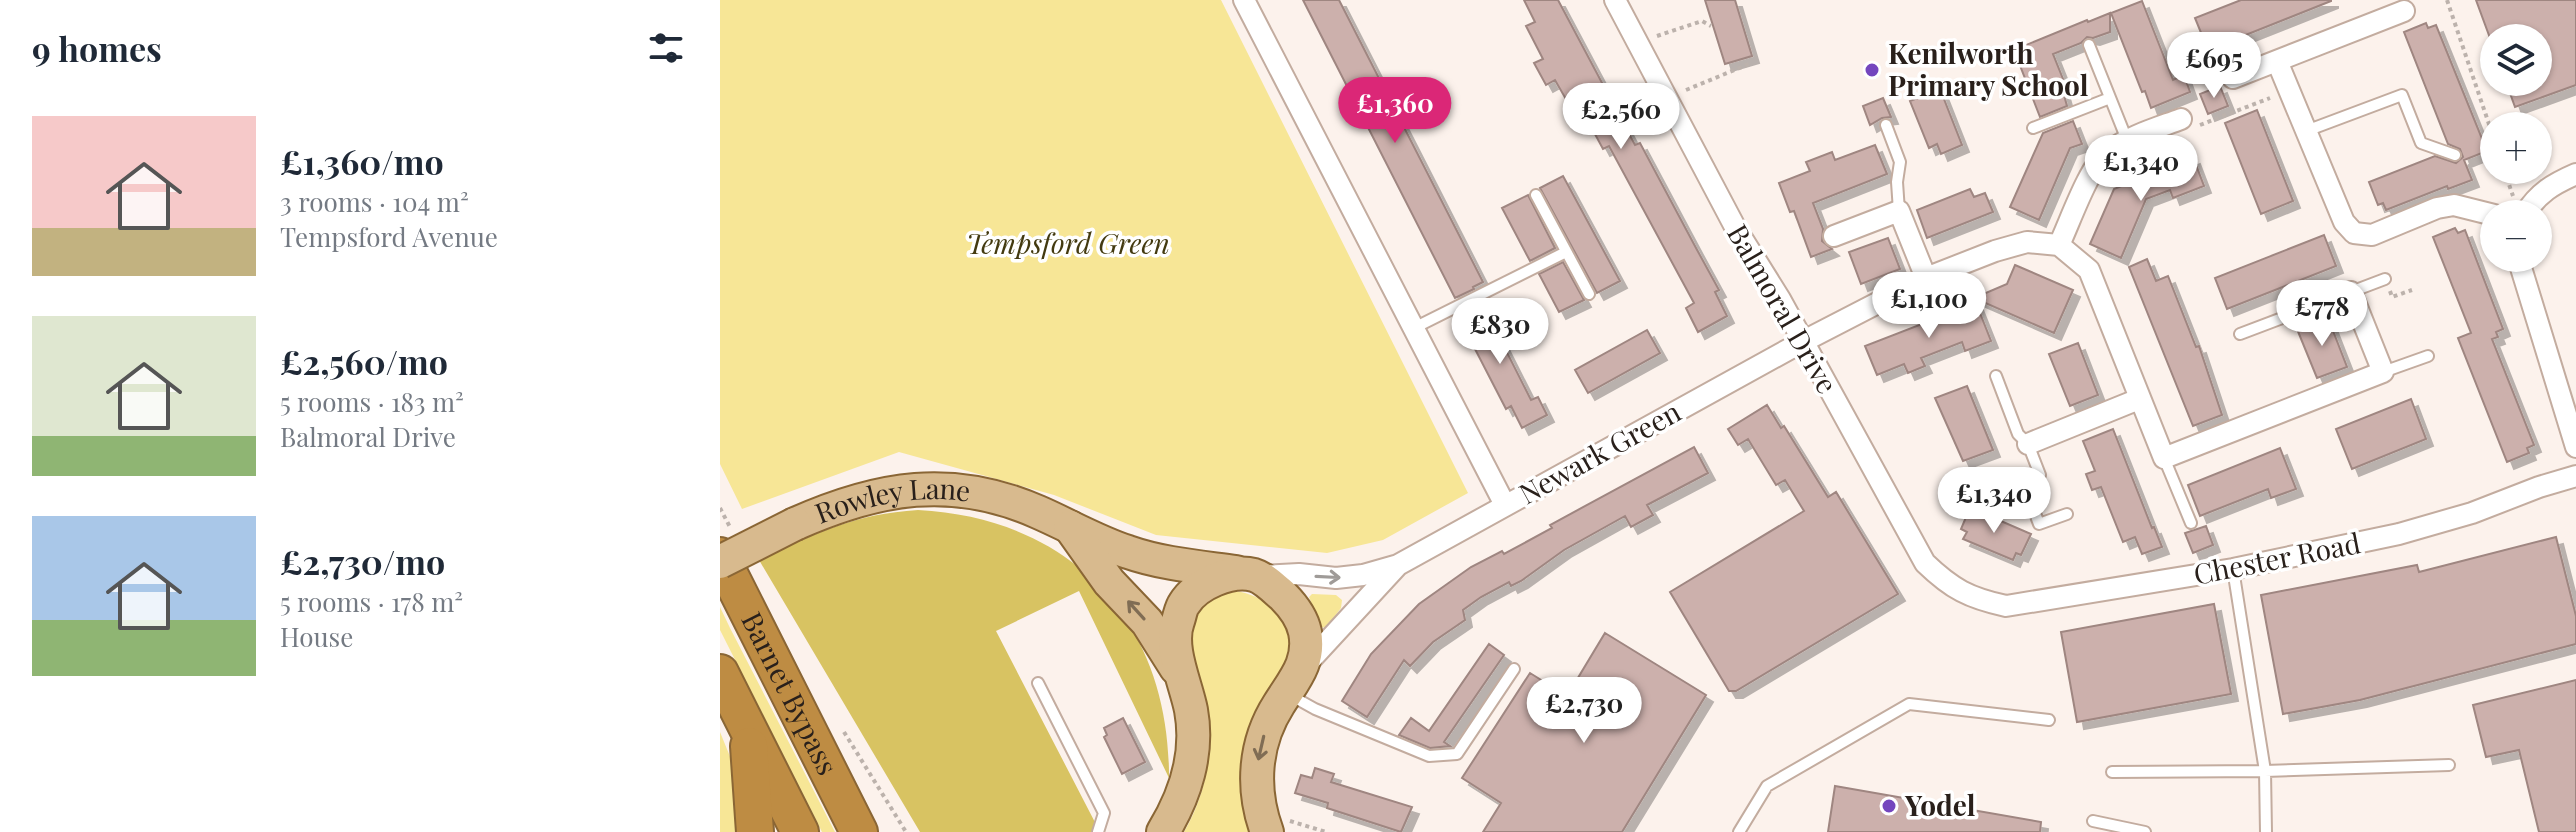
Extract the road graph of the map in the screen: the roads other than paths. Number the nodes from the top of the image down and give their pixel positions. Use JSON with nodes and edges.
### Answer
{"nodes":[{"id":1,"x":1244,"y":0,"type":"edge"},
{"id":2,"x":1615,"y":0,"type":"edge"},
{"id":3,"x":2404,"y":11,"type":"dead end"},
{"id":4,"x":2089,"y":45,"type":"dead end"},
{"id":5,"x":2277,"y":61,"type":"junction"},
{"id":6,"x":2233,"y":78,"type":"dead end"},
{"id":7,"x":2110,"y":98,"type":"junction"},
{"id":8,"x":2181,"y":119,"type":"road end"},
{"id":9,"x":1886,"y":125,"type":"dead end"},
{"id":10,"x":2033,"y":128,"type":"dead end"},
{"id":11,"x":2306,"y":131,"type":"junction"},
{"id":12,"x":2127,"y":140,"type":"junction"},
{"id":13,"x":2455,"y":155,"type":"dead end"},
{"id":14,"x":2576,"y":174,"type":"edge"},
{"id":15,"x":1536,"y":195,"type":"dead end"},
{"id":16,"x":2533,"y":200,"type":"edge"},
{"id":17,"x":1899,"y":211,"type":"junction"},
{"id":18,"x":2480,"y":212,"type":"edge"},
{"id":19,"x":1834,"y":236,"type":"dead end"},
{"id":20,"x":2059,"y":245,"type":"junction"},
{"id":21,"x":1566,"y":252,"type":"junction"},
{"id":22,"x":2522,"y":272,"type":"edge"},
{"id":23,"x":1926,"y":278,"type":"junction"},
{"id":24,"x":2385,"y":279,"type":"dead end"},
{"id":25,"x":2351,"y":292,"type":"junction"},
{"id":26,"x":1589,"y":294,"type":"dead end"},
{"id":27,"x":1412,"y":329,"type":"junction"},
{"id":28,"x":2240,"y":334,"type":"dead end"},
{"id":29,"x":1802,"y":342,"type":"junction"},
{"id":30,"x":2428,"y":356,"type":"dead end"},
{"id":31,"x":2383,"y":372,"type":"junction"},
{"id":32,"x":1996,"y":376,"type":"dead end"},
{"id":33,"x":2139,"y":399,"type":"junction"},
{"id":34,"x":2028,"y":444,"type":"junction"},
{"id":35,"x":2576,"y":447,"type":"edge"},
{"id":36,"x":2164,"y":458,"type":"junction"},
{"id":37,"x":2576,"y":476,"type":"edge"},
{"id":38,"x":2023,"y":481,"type":"junction"},
{"id":39,"x":1965,"y":503,"type":"dead end"},
{"id":40,"x":1505,"y":505,"type":"junction"},
{"id":41,"x":2067,"y":514,"type":"dead end"},
{"id":42,"x":2191,"y":523,"type":"dead end"},
{"id":43,"x":1070,"y":527,"type":"junction"},
{"id":44,"x":720,"y":559,"type":"edge"},
{"id":45,"x":1398,"y":565,"type":"junction"},
{"id":46,"x":2233,"y":569,"type":"junction"},
{"id":47,"x":1250,"y":575,"type":"junction"},
{"id":48,"x":1972,"y":598,"type":"joint"},
{"id":49,"x":1514,"y":669,"type":"dead end"},
{"id":50,"x":720,"y":673,"type":"edge"},
{"id":51,"x":1180,"y":675,"type":"junction"},
{"id":52,"x":1294,"y":681,"type":"junction"},
{"id":53,"x":1038,"y":683,"type":"dead end"},
{"id":54,"x":2049,"y":720,"type":"dead end"},
{"id":55,"x":748,"y":728,"type":"junction"},
{"id":56,"x":2449,"y":765,"type":"dead end"},
{"id":57,"x":2265,"y":771,"type":"junction"},
{"id":58,"x":2112,"y":772,"type":"dead end"},
{"id":59,"x":854,"y":820,"type":"edge"},
{"id":60,"x":2093,"y":821,"type":"dead end"},
{"id":61,"x":1275,"y":826,"type":"edge"},
{"id":62,"x":755,"y":832,"type":"edge"},
{"id":63,"x":800,"y":832,"type":"edge"},
{"id":64,"x":878,"y":832,"type":"edge"},
{"id":65,"x":1098,"y":832,"type":"edge"},
{"id":66,"x":1163,"y":832,"type":"edge"},
{"id":67,"x":1739,"y":832,"type":"edge"},
{"id":68,"x":2145,"y":832,"type":"edge"},
{"id":69,"x":2266,"y":832,"type":"edge"}],
"edges":[{"from":1,"to":27,"type":"street"},
{"from":2,"to":29,"type":"street","name":"Balmoral Drive"},
{"from":3,"to":5,"type":"street"},
{"from":4,"to":7,"type":"lane"},
{"from":5,"to":6,"type":"street"},
{"from":5,"to":11,"type":"street"},
{"from":7,"to":10,"type":"lane"},
{"from":7,"to":12,"type":"lane"},
{"from":8,"to":12,"type":"street"},
{"from":9,"to":17,"type":"lane"},
{"from":11,"to":13,"type":"lane"},
{"from":11,"to":18,"type":"street"},
{"from":12,"to":20,"type":"street"},
{"from":14,"to":16,"type":"street"},
{"from":15,"to":21,"type":"lane"},
{"from":17,"to":19,"type":"street"},
{"from":17,"to":23,"type":"street"},
{"from":20,"to":23,"type":"street","name":"Newark Green"},
{"from":20,"to":33,"type":"street"},
{"from":21,"to":26,"type":"lane"},
{"from":21,"to":27,"type":"lane"},
{"from":22,"to":35,"type":"street"},
{"from":23,"to":29,"type":"street","name":"Newark Green"},
{"from":24,"to":25,"type":"lane"},
{"from":25,"to":28,"type":"lane"},
{"from":25,"to":31,"type":"street"},
{"from":27,"to":40,"type":"street"},
{"from":29,"to":40,"type":"street","name":"Newark Green"},
{"from":29,"to":48,"type":"street","name":"Balmoral Drive"},
{"from":30,"to":31,"type":"lane"},
{"from":31,"to":36,"type":"street"},
{"from":32,"to":34,"type":"lane"},
{"from":33,"to":34,"type":"street"},
{"from":33,"to":36,"type":"street"},
{"from":34,"to":38,"type":"lane"},
{"from":36,"to":42,"type":"lane"},
{"from":37,"to":46,"type":"street","name":"Chester Road"},
{"from":38,"to":39,"type":"lane"},
{"from":38,"to":41,"type":"lane"},
{"from":40,"to":45,"type":"street","name":"Newark Green"},
{"from":43,"to":44,"type":"main road","name":"Rowley Lane","bridge":true},
{"from":43,"to":47,"type":"main road","name":"Rowley Lane"},
{"from":51,"to":43,"type":"main road","one_way":true},
{"from":44,"to":59,"type":"highway","name":"Barnet Bypass"},
{"from":47,"to":45,"type":"street","name":"Newark Green","one_way":true},
{"from":45,"to":52,"type":"street","name":"Newark Green"},
{"from":46,"to":48,"type":"street","name":"Chester Road"},
{"from":46,"to":57,"type":"lane"},
{"from":47,"to":51,"type":"main road"},
{"from":47,"to":52,"type":"main road"},
{"from":49,"to":52,"type":"lane"},
{"from":50,"to":55,"type":"highway","name":"Barnet Bypass"},
{"from":51,"to":66,"type":"main road"},
{"from":52,"to":61,"type":"main road","one_way":true},
{"from":53,"to":65,"type":"lane"},
{"from":54,"to":67,"type":"lane"},
{"from":55,"to":62,"type":"highway"},
{"from":55,"to":63,"type":"highway","name":"Barnet Bypass"},
{"from":56,"to":57,"type":"lane"},
{"from":57,"to":58,"type":"lane"},
{"from":57,"to":69,"type":"lane"},
{"from":59,"to":64,"type":"highway"},
{"from":60,"to":68,"type":"lane"}]}
